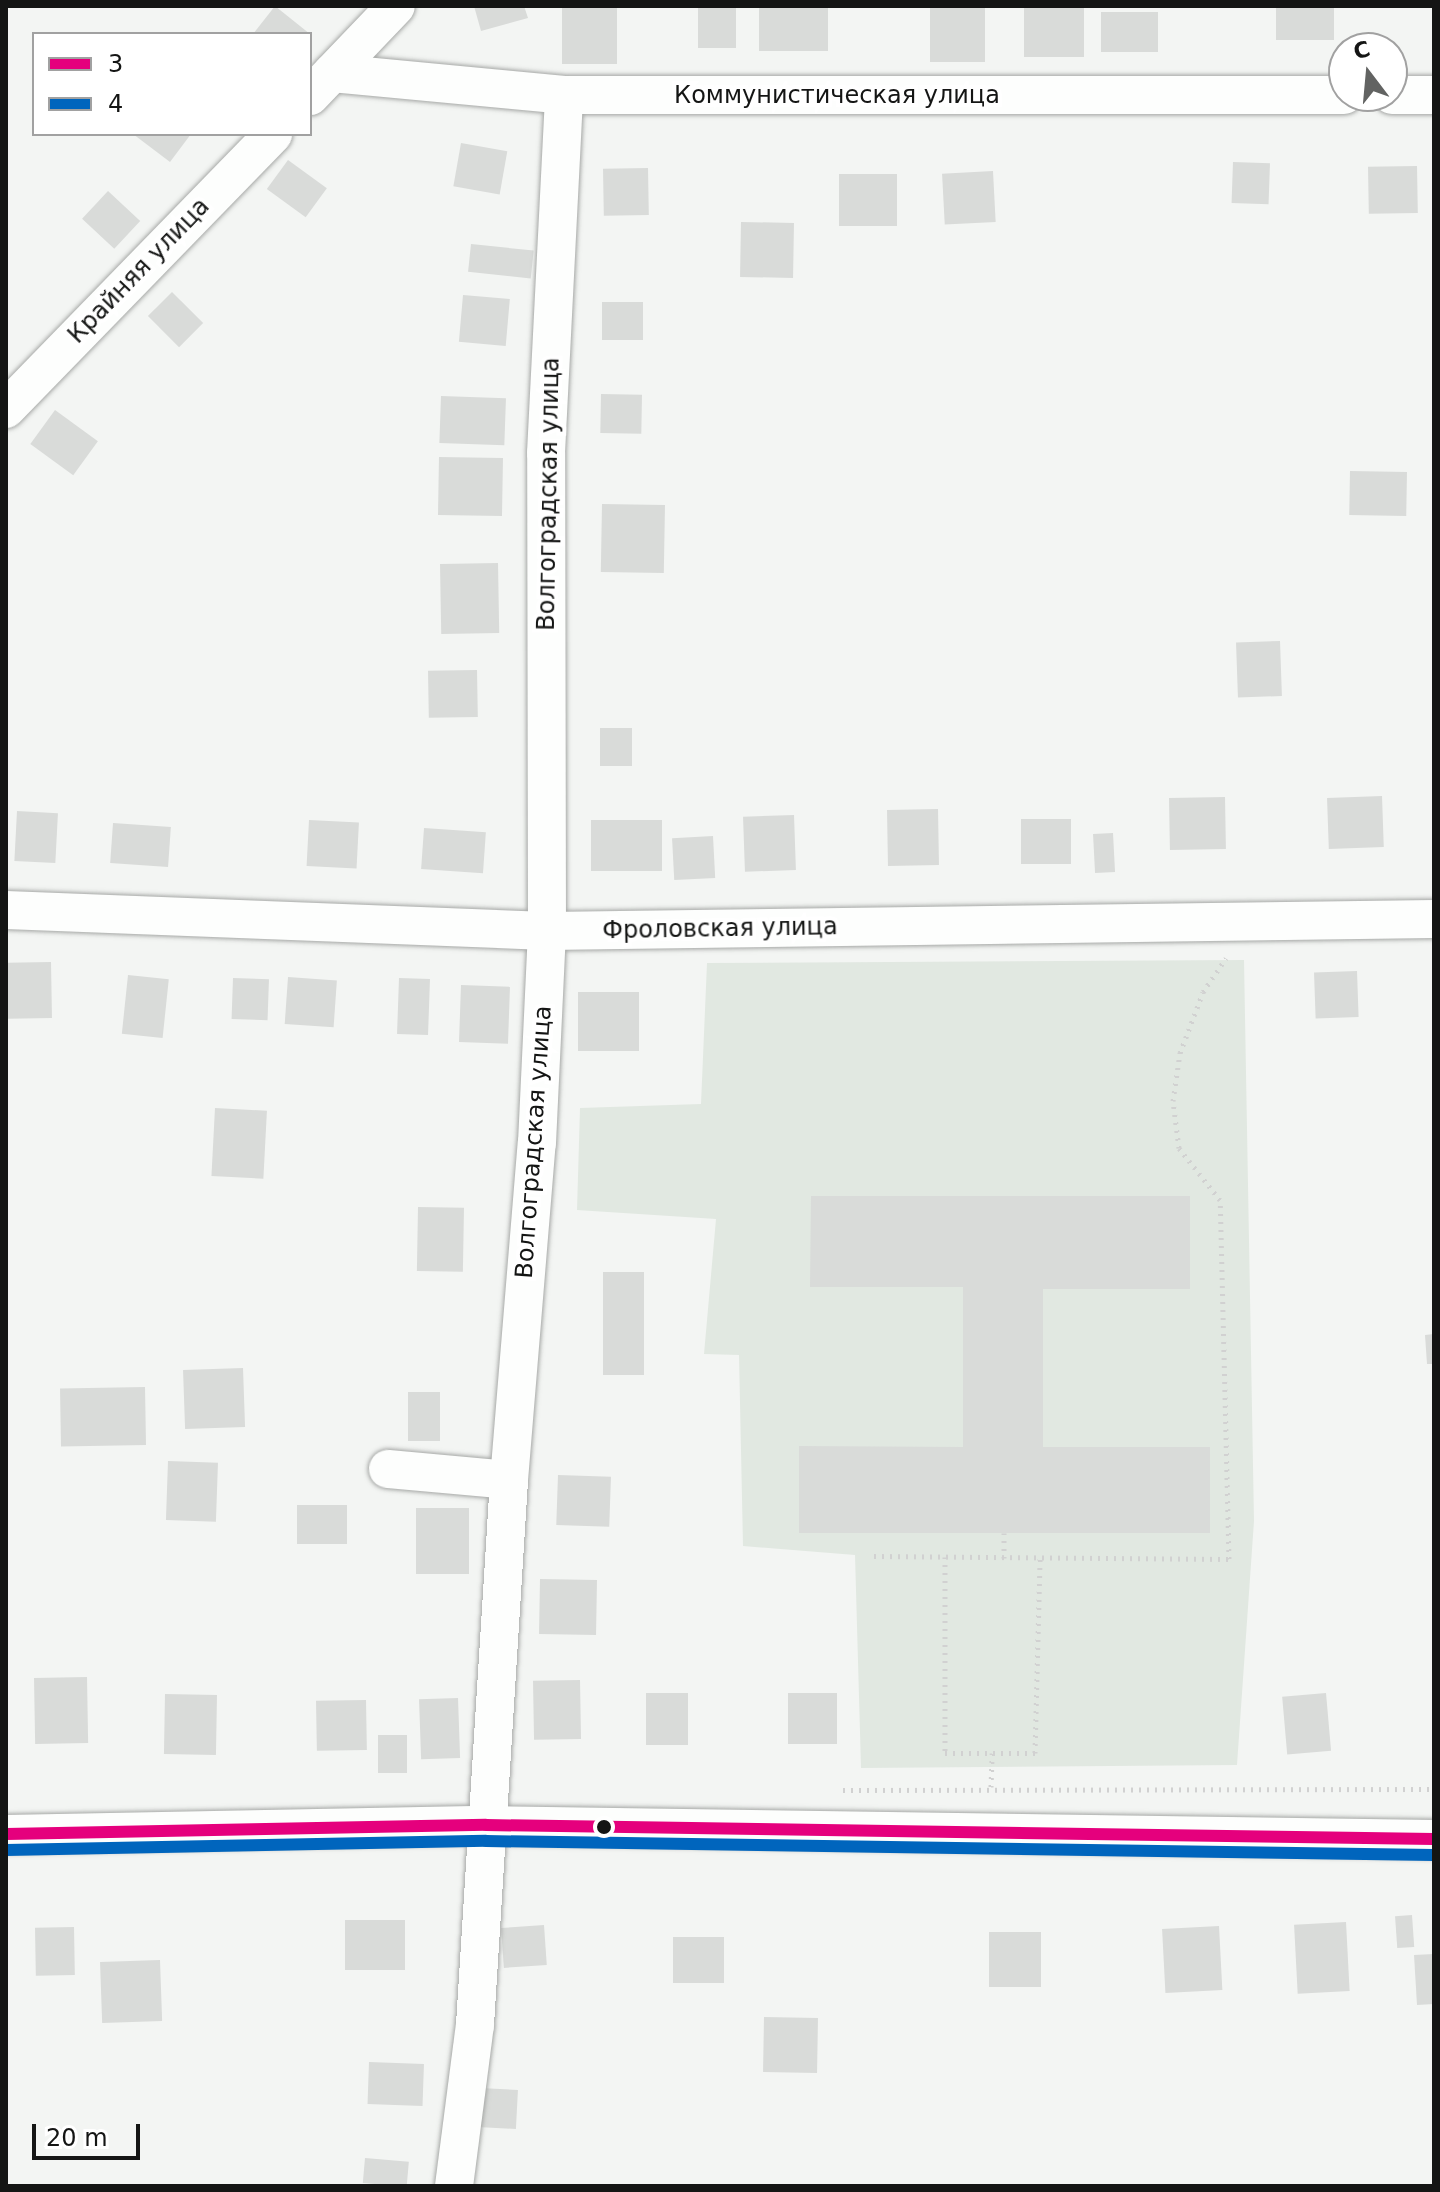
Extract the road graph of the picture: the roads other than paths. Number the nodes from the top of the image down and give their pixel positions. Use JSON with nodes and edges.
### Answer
{"nodes":[{"id":1,"x":396,"y":6,"type":"edge"},
{"id":2,"x":321,"y":84,"type":"edge"},
{"id":3,"x":564,"y":95,"type":"junction"},
{"id":4,"x":1328,"y":95,"type":"edge"},
{"id":5,"x":1408,"y":95,"type":"edge"},
{"id":6,"x":1434,"y":95,"type":"edge"},
{"id":7,"x":271,"y":136,"type":"edge"},
{"id":8,"x":6,"y":409,"type":"edge"},
{"id":9,"x":6,"y":910,"type":"edge"},
{"id":10,"x":1434,"y":919,"type":"edge"},
{"id":11,"x":547,"y":931,"type":"junction"},
{"id":12,"x":388,"y":1469,"type":"dead end"},
{"id":13,"x":509,"y":1480,"type":"junction"},
{"id":14,"x":486,"y":1825,"type":"junction"},
{"id":15,"x":6,"y":1834,"type":"edge"},
{"id":16,"x":1434,"y":1839,"type":"edge"},
{"id":17,"x":454,"y":2186,"type":"edge"}],
"edges":[{"from":1,"to":2,"type":"street"},
{"from":2,"to":3,"type":"street","name":"Коммунистическая улица"},
{"from":3,"to":4,"type":"street","name":"Коммунистическая улица"},
{"from":3,"to":11,"type":"street","name":"Волгоградская улица"},
{"from":5,"to":6,"type":"street"},
{"from":7,"to":8,"type":"street","name":"Крайняя улица"},
{"from":9,"to":11,"type":"street","name":"Фроловская улица"},
{"from":10,"to":11,"type":"street","name":"Фроловская улица"},
{"from":11,"to":13,"type":"street","name":"Волгоградская улица"},
{"from":12,"to":13,"type":"street"},
{"from":13,"to":14,"type":"street","name":"Волгоградская улица"},
{"from":14,"to":15,"type":"street"},
{"from":14,"to":16,"type":"street"},
{"from":14,"to":17,"type":"street","name":"Волгоградская улица"}]}
